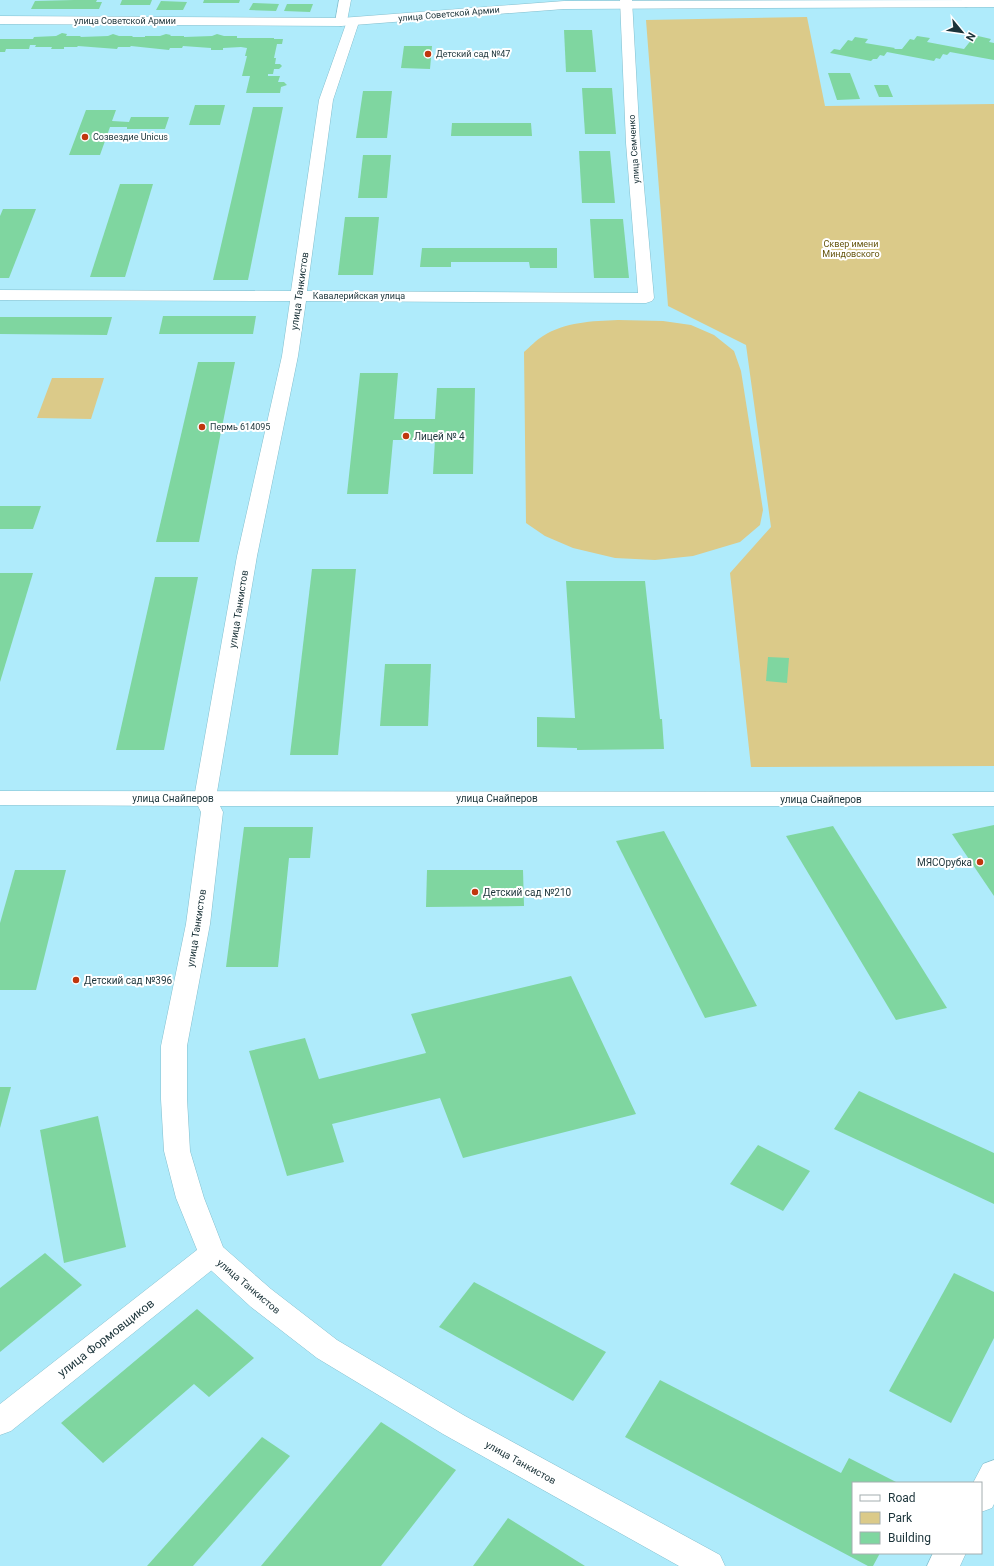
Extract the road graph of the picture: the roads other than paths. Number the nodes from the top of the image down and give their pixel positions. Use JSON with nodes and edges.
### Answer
{"nodes":[{"id":1,"x":345,"y":0,"type":"edge"},
{"id":2,"x":979,"y":0,"type":"edge"},
{"id":3,"x":626,"y":2,"type":"edge"},
{"id":4,"x":966,"y":3,"type":"junction"},
{"id":5,"x":994,"y":3,"type":"edge"},
{"id":6,"x":0,"y":20,"type":"edge"},
{"id":7,"x":347,"y":22,"type":"junction"},
{"id":8,"x":0,"y":295,"type":"edge"},
{"id":9,"x":298,"y":297,"type":"junction"},
{"id":10,"x":646,"y":298,"type":"joint"},
{"id":11,"x":0,"y":798,"type":"edge"},
{"id":12,"x":206,"y":798,"type":"junction"},
{"id":13,"x":994,"y":800,"type":"edge"},
{"id":14,"x":212,"y":1254,"type":"junction"},
{"id":15,"x":0,"y":1422,"type":"edge"},
{"id":16,"x":994,"y":1474,"type":"edge"},
{"id":17,"x":982,"y":1496,"type":"edge"},
{"id":18,"x":949,"y":1554,"type":"edge"},
{"id":19,"x":709,"y":1566,"type":"edge"},
{"id":20,"x":943,"y":1566,"type":"edge"}],
"edges":[{"from":1,"to":7,"type":"street","name":"улица Танкистов"},
{"from":2,"to":4,"type":"street"},
{"from":3,"to":4,"type":"street","name":"улица Советской Армии"},
{"from":3,"to":7,"type":"street","name":"улица Советской Армии"},
{"from":3,"to":10,"type":"street","name":"улица Семченко"},
{"from":4,"to":5,"type":"street","name":"улица Советской Армии"},
{"from":6,"to":7,"type":"street","name":"улица Советской Армии"},
{"from":7,"to":9,"type":"street","name":"улица Танкистов"},
{"from":8,"to":9,"type":"street","name":"Кавалерийская улица"},
{"from":9,"to":10,"type":"street","name":"Кавалерийская улица"},
{"from":9,"to":12,"type":"street","name":"улица Танкистов"},
{"from":11,"to":12,"type":"street","name":"улица Снайперов"},
{"from":12,"to":13,"type":"street","name":"улица Снайперов"},
{"from":12,"to":14,"type":"street","name":"улица Танкистов"},
{"from":14,"to":15,"type":"street","name":"улица Формовщиков"},
{"from":14,"to":19,"type":"street","name":"улица Танкистов"},
{"from":16,"to":17,"type":"street"},
{"from":18,"to":20,"type":"street"}]}
